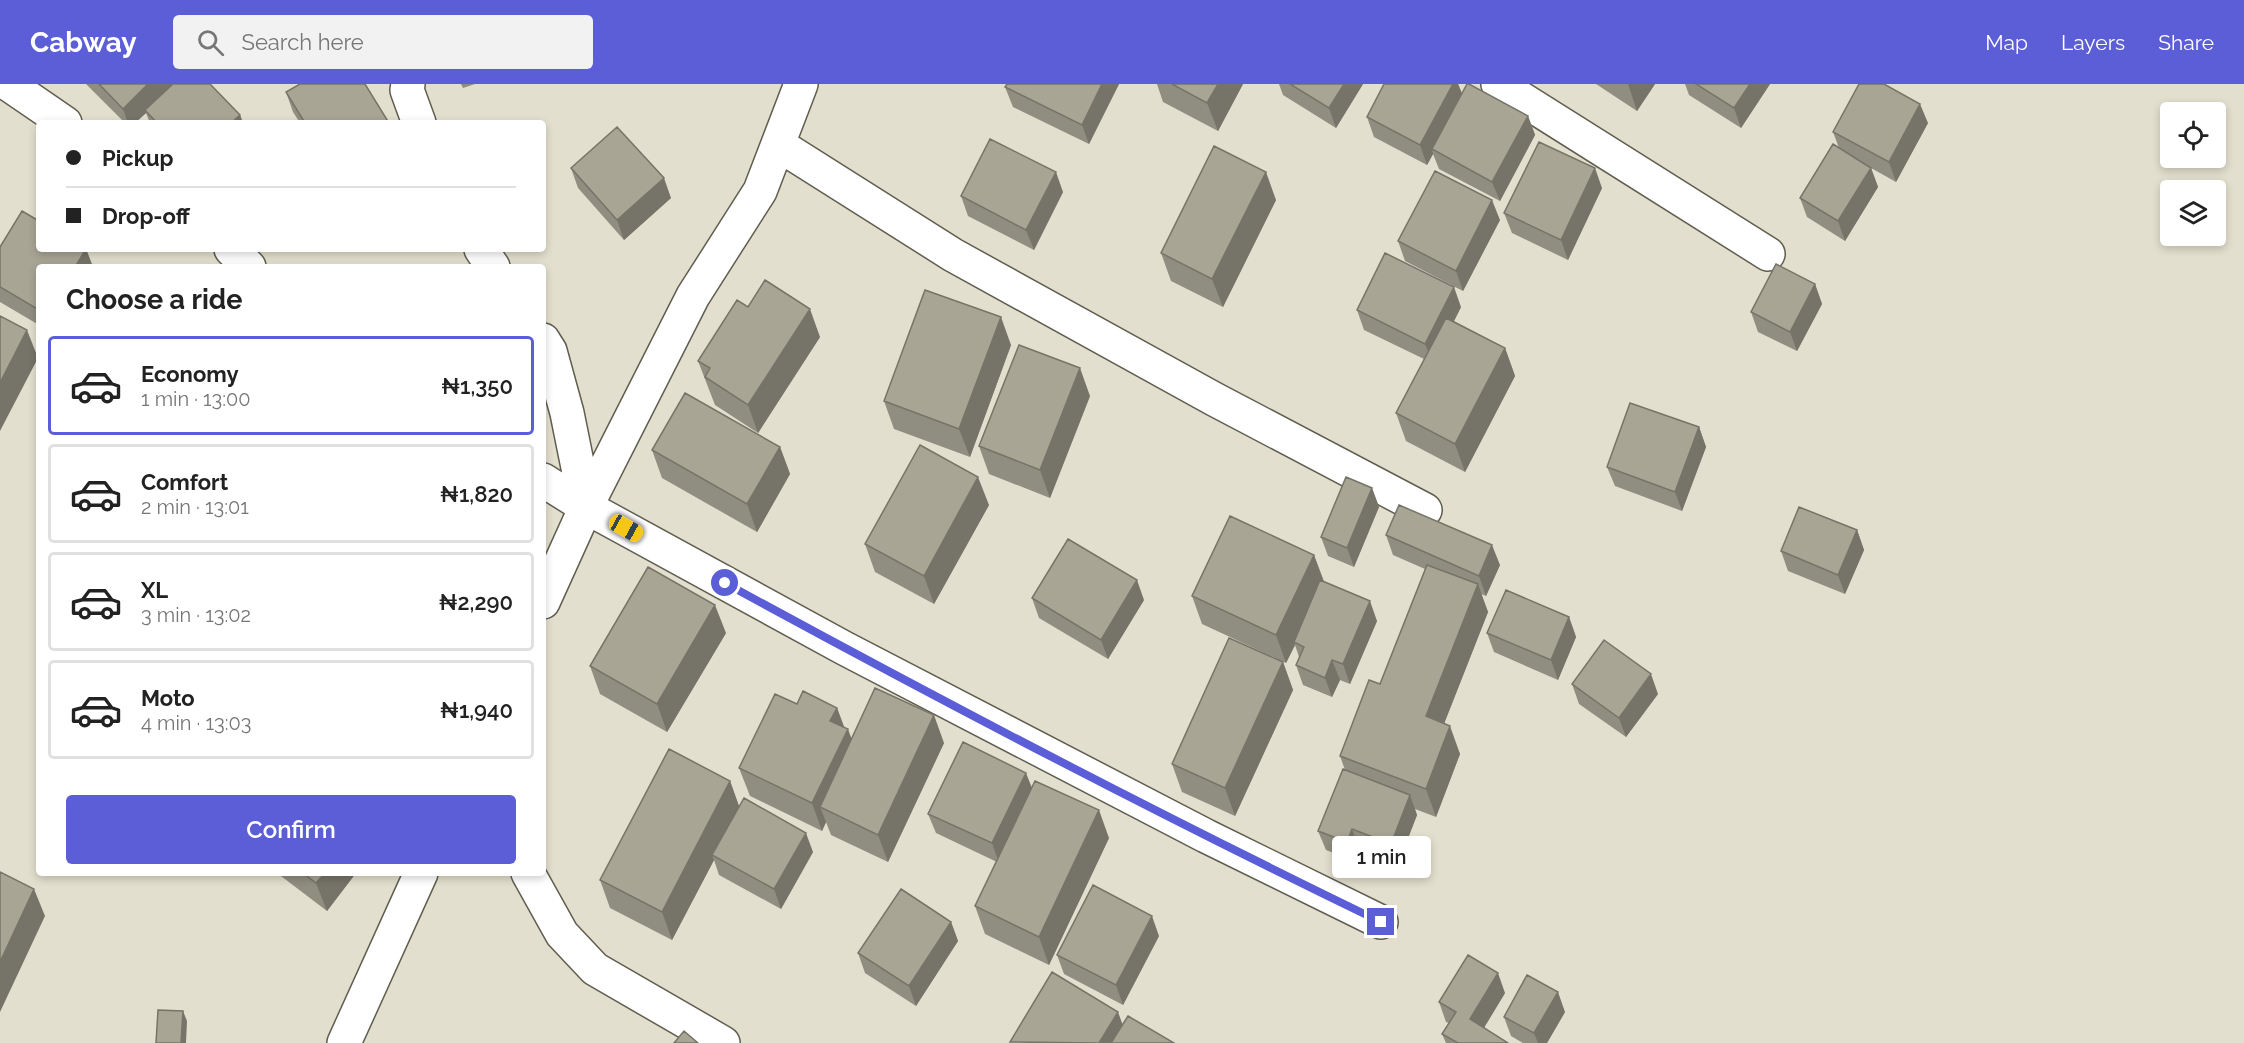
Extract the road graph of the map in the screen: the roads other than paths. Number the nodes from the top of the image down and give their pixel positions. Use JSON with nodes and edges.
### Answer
{"nodes":[{"id":1,"x":8,"y":84,"type":"edge"},
{"id":2,"x":408,"y":84,"type":"edge"},
{"id":3,"x":801,"y":84,"type":"edge"},
{"id":4,"x":1498,"y":84,"type":"edge"},
{"id":5,"x":62,"y":120,"type":"edge"},
{"id":6,"x":418,"y":120,"type":"edge"},
{"id":7,"x":779,"y":146,"type":"junction"},
{"id":8,"x":234,"y":252,"type":"edge"},
{"id":9,"x":1768,"y":254,"type":"dead end"},
{"id":10,"x":246,"y":264,"type":"edge"},
{"id":11,"x":546,"y":345,"type":"edge"},
{"id":12,"x":546,"y":482,"type":"edge"},
{"id":13,"x":586,"y":507,"type":"junction"},
{"id":14,"x":1425,"y":510,"type":"dead end"},
{"id":15,"x":546,"y":596,"type":"edge"},
{"id":16,"x":420,"y":876,"type":"edge"},
{"id":17,"x":530,"y":876,"type":"edge"},
{"id":18,"x":1381,"y":922,"type":"dead end"},
{"id":19,"x":344,"y":1043,"type":"edge"},
{"id":20,"x":723,"y":1043,"type":"edge"}],
"edges":[{"from":1,"to":5,"type":"street"},
{"from":2,"to":6,"type":"street"},
{"from":3,"to":7,"type":"street"},
{"from":4,"to":9,"type":"street"},
{"from":7,"to":13,"type":"street"},
{"from":7,"to":14,"type":"street"},
{"from":8,"to":10,"type":"street"},
{"from":11,"to":13,"type":"street"},
{"from":12,"to":13,"type":"street"},
{"from":13,"to":15,"type":"street"},
{"from":13,"to":18,"type":"street"},
{"from":16,"to":19,"type":"street"},
{"from":17,"to":20,"type":"street"}]}
